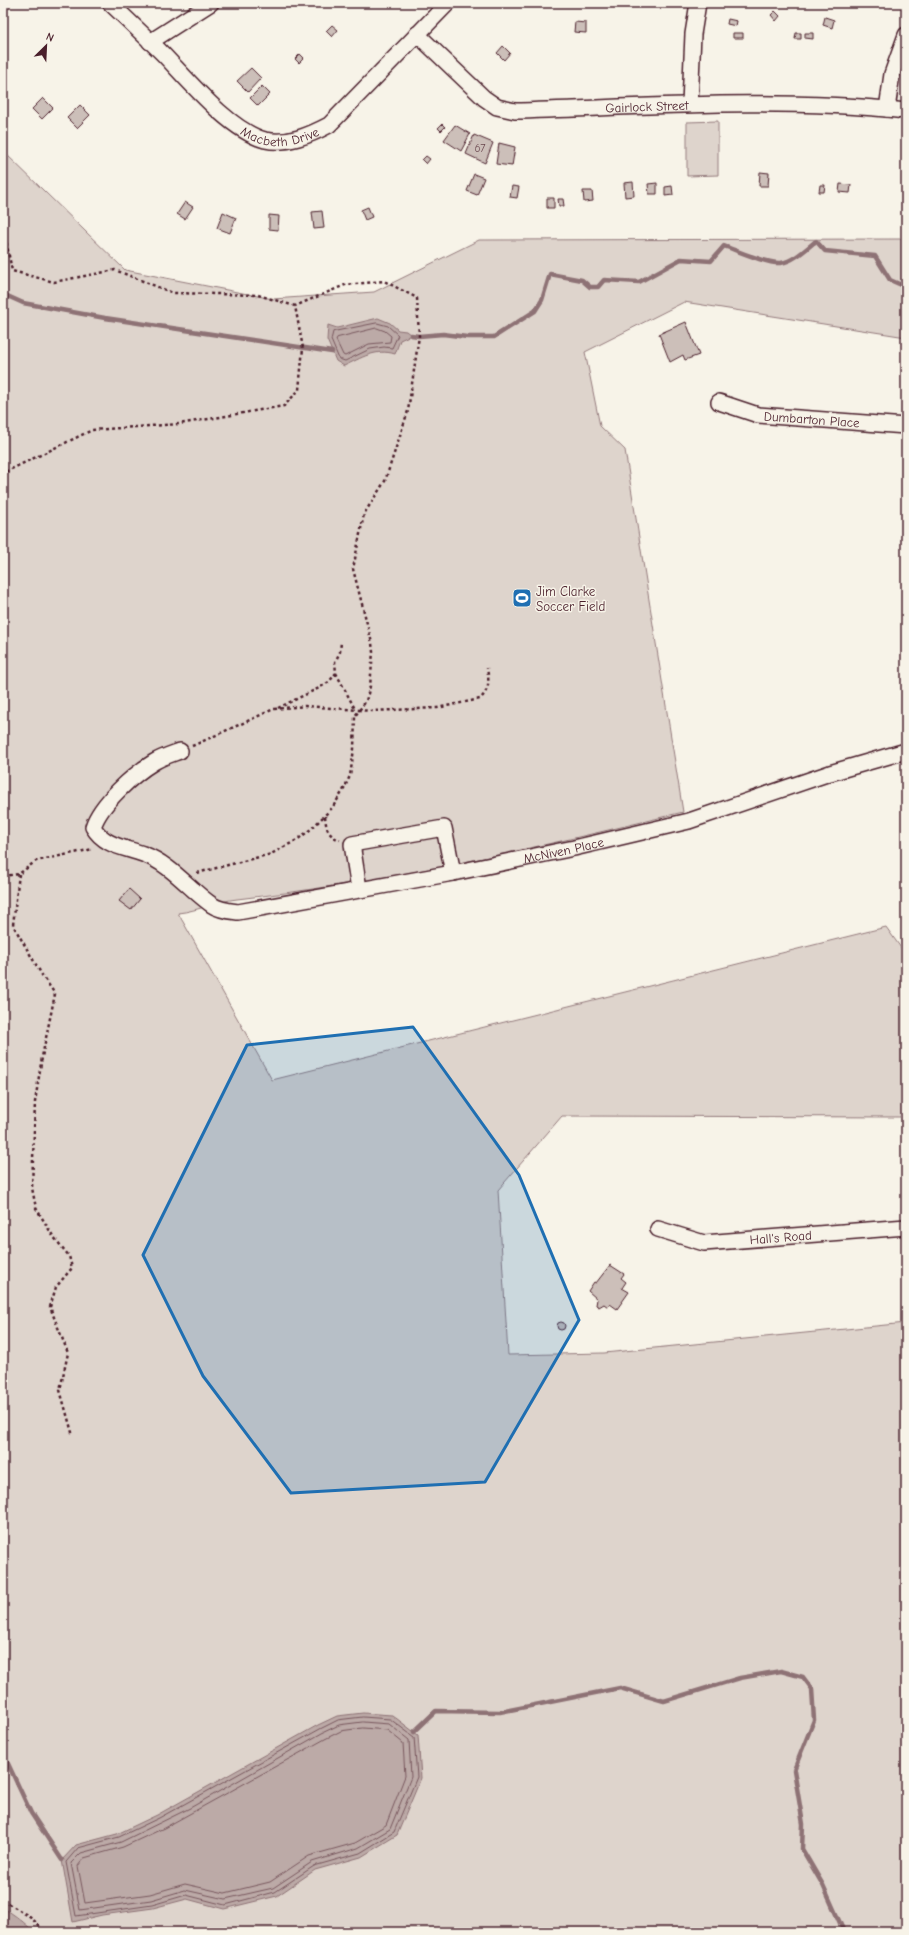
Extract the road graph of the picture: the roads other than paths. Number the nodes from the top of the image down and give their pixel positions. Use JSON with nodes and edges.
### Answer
{"nodes":[{"id":1,"x":110,"y":3,"type":"edge"},
{"id":2,"x":211,"y":3,"type":"edge"},
{"id":3,"x":448,"y":3,"type":"edge"},
{"id":4,"x":698,"y":3,"type":"edge"},
{"id":5,"x":417,"y":34,"type":"junction"},
{"id":6,"x":906,"y":35,"type":"edge"},
{"id":7,"x":150,"y":42,"type":"junction"},
{"id":8,"x":690,"y":104,"type":"junction"},
{"id":9,"x":887,"y":109,"type":"junction"},
{"id":10,"x":906,"y":111,"type":"edge"},
{"id":11,"x":719,"y":402,"type":"dead end"},
{"id":12,"x":906,"y":426,"type":"edge"},
{"id":13,"x":180,"y":751,"type":"road end"},
{"id":14,"x":906,"y":751,"type":"edge"},
{"id":15,"x":453,"y":873,"type":"junction"},
{"id":16,"x":359,"y":889,"type":"junction"},
{"id":17,"x":906,"y":1227,"type":"edge"},
{"id":18,"x":658,"y":1228,"type":"dead end"}],
"edges":[{"from":1,"to":7,"type":"street","name":"Macbeth Drive"},
{"from":2,"to":7,"type":"street"},
{"from":3,"to":5,"type":"street","name":"Macbeth Drive"},
{"from":4,"to":8,"type":"street"},
{"from":5,"to":7,"type":"street","name":"Macbeth Drive"},
{"from":5,"to":8,"type":"street","name":"Gairlock Street"},
{"from":6,"to":9,"type":"street"},
{"from":8,"to":9,"type":"street","name":"Gairlock Street"},
{"from":9,"to":10,"type":"street","name":"Gairlock Street"},
{"from":11,"to":12,"type":"street","name":"Dumbarton Place"},
{"from":13,"to":16,"type":"street","name":"McNiven Place"},
{"from":14,"to":15,"type":"street","name":"McNiven Place"},
{"from":15,"to":16,"type":"street","name":"McNiven Place"},
{"from":15,"to":16,"type":"street"},
{"from":17,"to":18,"type":"street","name":"Hall's Road"}]}
